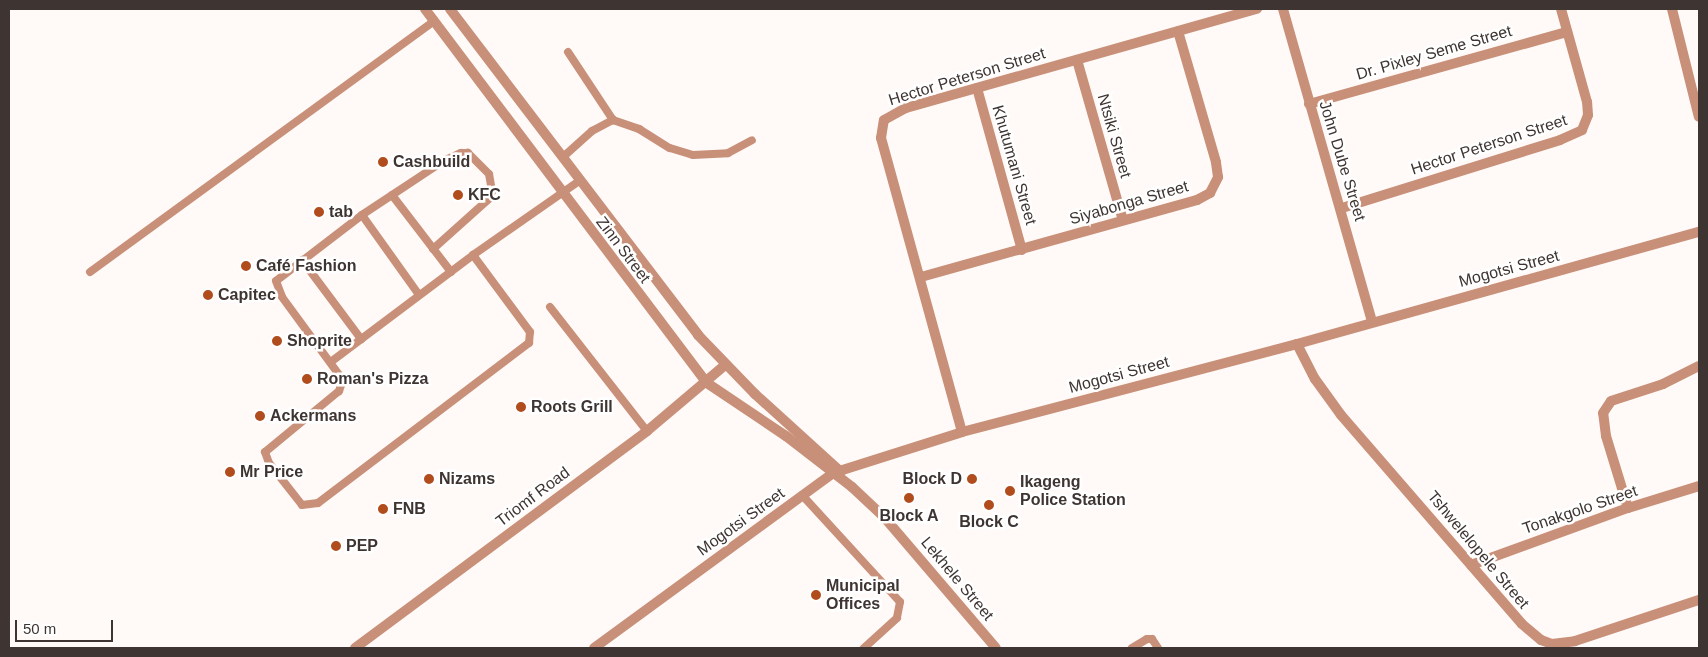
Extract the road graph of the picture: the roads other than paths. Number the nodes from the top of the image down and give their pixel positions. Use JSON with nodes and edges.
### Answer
{"nodes":[{"id":1,"x":425,"y":9,"type":"edge"},
{"id":2,"x":450,"y":9,"type":"edge"},
{"id":3,"x":1256,"y":9,"type":"edge"},
{"id":4,"x":1283,"y":9,"type":"edge"},
{"id":5,"x":1561,"y":9,"type":"edge"},
{"id":6,"x":1672,"y":9,"type":"edge"},
{"id":7,"x":434,"y":21,"type":"junction"},
{"id":8,"x":1178,"y":31,"type":"junction"},
{"id":9,"x":1567,"y":32,"type":"junction"},
{"id":10,"x":568,"y":52,"type":"dead end"},
{"id":11,"x":1077,"y":60,"type":"junction"},
{"id":12,"x":977,"y":88,"type":"junction"},
{"id":13,"x":1309,"y":104,"type":"junction"},
{"id":14,"x":1698,"y":104,"type":"edge"},
{"id":15,"x":1699,"y":117,"type":"edge"},
{"id":16,"x":613,"y":120,"type":"junction"},
{"id":17,"x":752,"y":140,"type":"dead end"},
{"id":18,"x":563,"y":158,"type":"junction"},
{"id":19,"x":579,"y":181,"type":"junction"},
{"id":20,"x":563,"y":193,"type":"junction"},
{"id":21,"x":392,"y":195,"type":"junction"},
{"id":22,"x":1342,"y":208,"type":"junction"},
{"id":23,"x":362,"y":215,"type":"junction"},
{"id":24,"x":1123,"y":220,"type":"junction"},
{"id":25,"x":1699,"y":232,"type":"edge"},
{"id":26,"x":433,"y":249,"type":"junction"},
{"id":27,"x":1022,"y":250,"type":"junction"},
{"id":28,"x":473,"y":255,"type":"junction"},
{"id":29,"x":302,"y":260,"type":"junction"},
{"id":30,"x":90,"y":272,"type":"dead end"},
{"id":31,"x":450,"y":272,"type":"junction"},
{"id":32,"x":921,"y":277,"type":"junction"},
{"id":33,"x":419,"y":295,"type":"junction"},
{"id":34,"x":550,"y":306,"type":"dead end"},
{"id":35,"x":1372,"y":322,"type":"junction"},
{"id":36,"x":362,"y":339,"type":"junction"},
{"id":37,"x":1297,"y":344,"type":"junction"},
{"id":38,"x":332,"y":361,"type":"junction"},
{"id":39,"x":725,"y":365,"type":"junction"},
{"id":40,"x":1699,"y":366,"type":"edge"},
{"id":41,"x":707,"y":383,"type":"junction"},
{"id":42,"x":647,"y":431,"type":"junction"},
{"id":43,"x":962,"y":432,"type":"junction"},
{"id":44,"x":837,"y":472,"type":"junction"},
{"id":45,"x":1699,"y":486,"type":"edge"},
{"id":46,"x":802,"y":495,"type":"junction"},
{"id":47,"x":1628,"y":508,"type":"junction"},
{"id":48,"x":1471,"y":565,"type":"junction"},
{"id":49,"x":1699,"y":600,"type":"edge"},
{"id":50,"x":355,"y":648,"type":"edge"},
{"id":51,"x":594,"y":648,"type":"edge"},
{"id":52,"x":864,"y":648,"type":"edge"},
{"id":53,"x":996,"y":648,"type":"edge"},
{"id":54,"x":1132,"y":648,"type":"edge"},
{"id":55,"x":1158,"y":648,"type":"edge"}],
"edges":[{"from":1,"to":7,"type":"street","name":"Zinn Street"},
{"from":2,"to":18,"type":"street","name":"Zinn Street"},
{"from":3,"to":8,"type":"street","name":"Hector Peterson Street"},
{"from":4,"to":13,"type":"street","name":"John Dube Street"},
{"from":5,"to":9,"type":"street","name":"Hector Peterson Street"},
{"from":6,"to":14,"type":"street"},
{"from":7,"to":20,"type":"street","name":"Zinn Street"},
{"from":7,"to":30,"type":"lane"},
{"from":8,"to":11,"type":"street","name":"Hector Peterson Street"},
{"from":8,"to":24,"type":"street","name":"Siyabonga Street"},
{"from":9,"to":13,"type":"street","name":"Dr. Pixley Seme Street"},
{"from":9,"to":22,"type":"street","name":"Hector Peterson Street"},
{"from":10,"to":16,"type":"lane"},
{"from":11,"to":12,"type":"street","name":"Hector Peterson Street"},
{"from":11,"to":24,"type":"street","name":"Ntsiki Street"},
{"from":12,"to":27,"type":"street","name":"Khutumani Street"},
{"from":12,"to":32,"type":"street","name":"Hector Peterson Street"},
{"from":13,"to":22,"type":"street","name":"John Dube Street"},
{"from":14,"to":15,"type":"street"},
{"from":16,"to":17,"type":"lane"},
{"from":16,"to":18,"type":"lane"},
{"from":18,"to":19,"type":"street","name":"Zinn Street"},
{"from":19,"to":20,"type":"lane"},
{"from":19,"to":39,"type":"street","name":"Zinn Street"},
{"from":20,"to":28,"type":"lane"},
{"from":20,"to":41,"type":"street","name":"Zinn Street"},
{"from":21,"to":23,"type":"lane"},
{"from":21,"to":26,"type":"lane"},
{"from":21,"to":26,"type":"lane"},
{"from":22,"to":35,"type":"street","name":"John Dube Street"},
{"from":23,"to":29,"type":"lane"},
{"from":23,"to":33,"type":"lane"},
{"from":24,"to":27,"type":"street","name":"Siyabonga Street"},
{"from":25,"to":35,"type":"street","name":"Mogotsi Street"},
{"from":26,"to":31,"type":"lane"},
{"from":27,"to":32,"type":"street","name":"Siyabonga Street"},
{"from":28,"to":31,"type":"lane"},
{"from":28,"to":38,"type":"lane"},
{"from":29,"to":36,"type":"lane"},
{"from":29,"to":38,"type":"lane"},
{"from":31,"to":33,"type":"lane"},
{"from":32,"to":43,"type":"street","name":"Hector Peterson Street"},
{"from":33,"to":36,"type":"lane"},
{"from":34,"to":42,"type":"lane"},
{"from":35,"to":37,"type":"street","name":"Mogotsi Street"},
{"from":36,"to":38,"type":"lane"},
{"from":37,"to":43,"type":"street","name":"Mogotsi Street"},
{"from":37,"to":48,"type":"street","name":"Tshwelelopele Street"},
{"from":39,"to":41,"type":"street","name":"Triomf Road"},
{"from":39,"to":44,"type":"street","name":"Zinn Street"},
{"from":40,"to":47,"type":"street"},
{"from":41,"to":42,"type":"street","name":"Triomf Road"},
{"from":41,"to":44,"type":"street","name":"Zinn Street"},
{"from":42,"to":50,"type":"street","name":"Triomf Road"},
{"from":43,"to":44,"type":"street","name":"Mogotsi Street"},
{"from":44,"to":46,"type":"street","name":"Mogotsi Street"},
{"from":44,"to":53,"type":"street","name":"Lekhele Street"},
{"from":45,"to":47,"type":"street","name":"Tonakgolo Street"},
{"from":46,"to":51,"type":"street","name":"Mogotsi Street"},
{"from":46,"to":52,"type":"lane"},
{"from":47,"to":48,"type":"street","name":"Tonakgolo Street"},
{"from":48,"to":49,"type":"street","name":"Tshwelelopele Street"},
{"from":54,"to":55,"type":"lane"}]}
